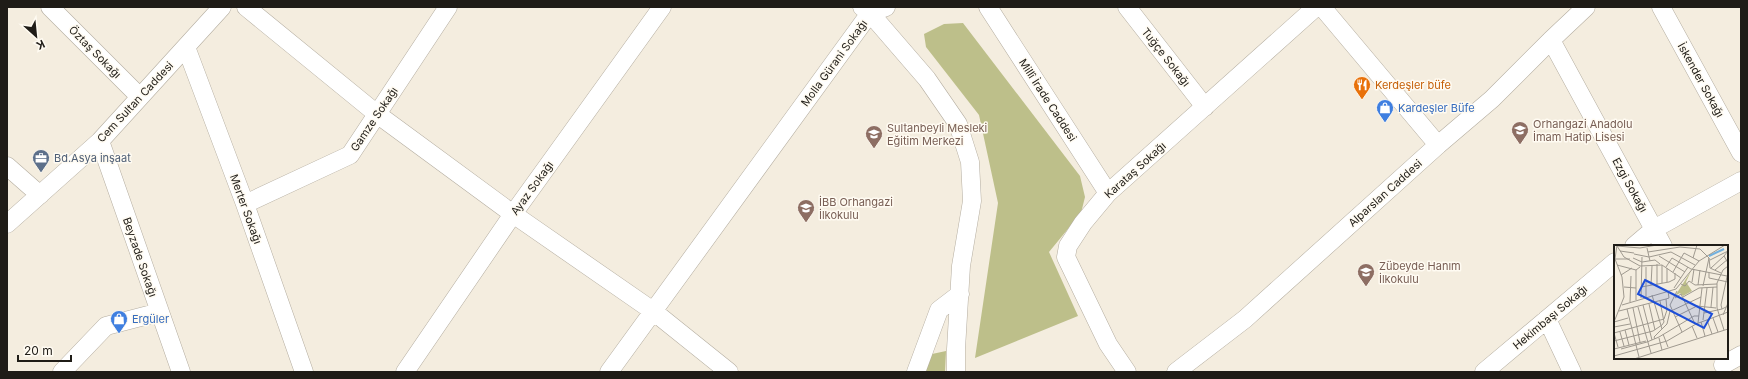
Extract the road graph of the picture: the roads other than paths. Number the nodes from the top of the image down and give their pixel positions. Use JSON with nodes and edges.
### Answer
{"nodes":[{"id":1,"x":50,"y":7,"type":"edge"},
{"id":2,"x":222,"y":7,"type":"edge"},
{"id":3,"x":246,"y":7,"type":"edge"},
{"id":4,"x":448,"y":7,"type":"edge"},
{"id":5,"x":662,"y":7,"type":"edge"},
{"id":6,"x":988,"y":7,"type":"edge"},
{"id":7,"x":1127,"y":7,"type":"edge"},
{"id":8,"x":1316,"y":7,"type":"edge"},
{"id":9,"x":1322,"y":7,"type":"edge"},
{"id":10,"x":1586,"y":7,"type":"edge"},
{"id":11,"x":1661,"y":7,"type":"edge"},
{"id":12,"x":872,"y":9,"type":"edge"},
{"id":13,"x":1551,"y":40,"type":"junction"},
{"id":14,"x":186,"y":47,"type":"junction"},
{"id":15,"x":140,"y":97,"type":"junction"},
{"id":16,"x":1205,"y":107,"type":"junction"},
{"id":17,"x":377,"y":114,"type":"junction"},
{"id":18,"x":100,"y":141,"type":"junction"},
{"id":19,"x":1438,"y":145,"type":"junction"},
{"id":20,"x":1741,"y":153,"type":"edge"},
{"id":21,"x":7,"y":166,"type":"edge"},
{"id":22,"x":1741,"y":181,"type":"edge"},
{"id":23,"x":1108,"y":193,"type":"junction"},
{"id":24,"x":40,"y":195,"type":"junction"},
{"id":25,"x":245,"y":204,"type":"junction"},
{"id":26,"x":513,"y":214,"type":"junction"},
{"id":27,"x":7,"y":224,"type":"edge"},
{"id":28,"x":1654,"y":229,"type":"junction"},
{"id":29,"x":1635,"y":245,"type":"edge"},
{"id":30,"x":1662,"y":245,"type":"edge"},
{"id":31,"x":1614,"y":263,"type":"edge"},
{"id":32,"x":960,"y":294,"type":"junction"},
{"id":33,"x":160,"y":312,"type":"junction"},
{"id":34,"x":653,"y":312,"type":"junction"},
{"id":35,"x":1547,"y":319,"type":"junction"},
{"id":36,"x":1741,"y":355,"type":"edge"},
{"id":37,"x":1723,"y":365,"type":"edge"},
{"id":38,"x":62,"y":372,"type":"edge"},
{"id":39,"x":181,"y":372,"type":"edge"},
{"id":40,"x":304,"y":372,"type":"edge"},
{"id":41,"x":405,"y":372,"type":"edge"},
{"id":42,"x":609,"y":372,"type":"edge"},
{"id":43,"x":729,"y":372,"type":"edge"},
{"id":44,"x":916,"y":372,"type":"edge"},
{"id":45,"x":956,"y":372,"type":"edge"},
{"id":46,"x":1127,"y":372,"type":"edge"},
{"id":47,"x":1176,"y":372,"type":"edge"},
{"id":48,"x":1484,"y":372,"type":"edge"},
{"id":49,"x":1572,"y":372,"type":"edge"}],
"edges":[{"from":1,"to":15,"type":"street","name":"Öztaş Sokağı"},
{"from":2,"to":14,"type":"street","name":"Cem Sultan Caddesi"},
{"from":3,"to":17,"type":"street"},
{"from":4,"to":17,"type":"street","name":"Gamze Sokağı"},
{"from":5,"to":26,"type":"street","name":"Ayaz Sokağı"},
{"from":6,"to":23,"type":"street","name":"Millî İrade Caddesi"},
{"from":7,"to":16,"type":"street","name":"Tuğçe Sokağı"},
{"from":8,"to":16,"type":"street","name":"Karataş Sokağı"},
{"from":9,"to":19,"type":"street"},
{"from":10,"to":13,"type":"street","name":"Alparslan Caddesi"},
{"from":11,"to":20,"type":"street","name":"İskender Sokağı"},
{"from":12,"to":32,"type":"street","name":"Molla Gürani Sokağı"},
{"from":12,"to":34,"type":"street","name":"Molla Gürani Sokağı"},
{"from":13,"to":19,"type":"street","name":"Alparslan Caddesi"},
{"from":13,"to":28,"type":"street","name":"Ezgi Sokağı"},
{"from":14,"to":15,"type":"street","name":"Cem Sultan Caddesi"},
{"from":14,"to":25,"type":"street","name":"Merter Sokağı"},
{"from":15,"to":18,"type":"street","name":"Cem Sultan Caddesi"},
{"from":16,"to":23,"type":"street","name":"Karataş Sokağı"},
{"from":17,"to":25,"type":"street","name":"Gamze Sokağı"},
{"from":17,"to":26,"type":"street"},
{"from":18,"to":24,"type":"street","name":"Cem Sultan Caddesi"},
{"from":18,"to":33,"type":"street","name":"Beyzade Sokağı"},
{"from":19,"to":47,"type":"street","name":"Alparslan Caddesi"},
{"from":21,"to":24,"type":"street"},
{"from":22,"to":28,"type":"street"},
{"from":23,"to":46,"type":"street","name":"Karataş Sokağı"},
{"from":24,"to":27,"type":"street","name":"Cem Sultan Caddesi"},
{"from":25,"to":40,"type":"street","name":"Merter Sokağı"},
{"from":26,"to":34,"type":"street"},
{"from":26,"to":41,"type":"street","name":"Ayaz Sokağı"},
{"from":28,"to":29,"type":"street"},
{"from":28,"to":30,"type":"street","name":"Ezgi Sokağı"},
{"from":31,"to":35,"type":"street","name":"Hekimbaşı Sokağı"},
{"from":32,"to":44,"type":"street"},
{"from":32,"to":45,"type":"street","name":"Molla Gürani Sokağı"},
{"from":33,"to":38,"type":"street"},
{"from":33,"to":39,"type":"street","name":"Beyzade Sokağı"},
{"from":34,"to":42,"type":"street","name":"Molla Gürani Sokağı"},
{"from":34,"to":43,"type":"street"},
{"from":35,"to":48,"type":"street","name":"Hekimbaşı Sokağı"},
{"from":35,"to":49,"type":"street"},
{"from":36,"to":37,"type":"street"}]}
